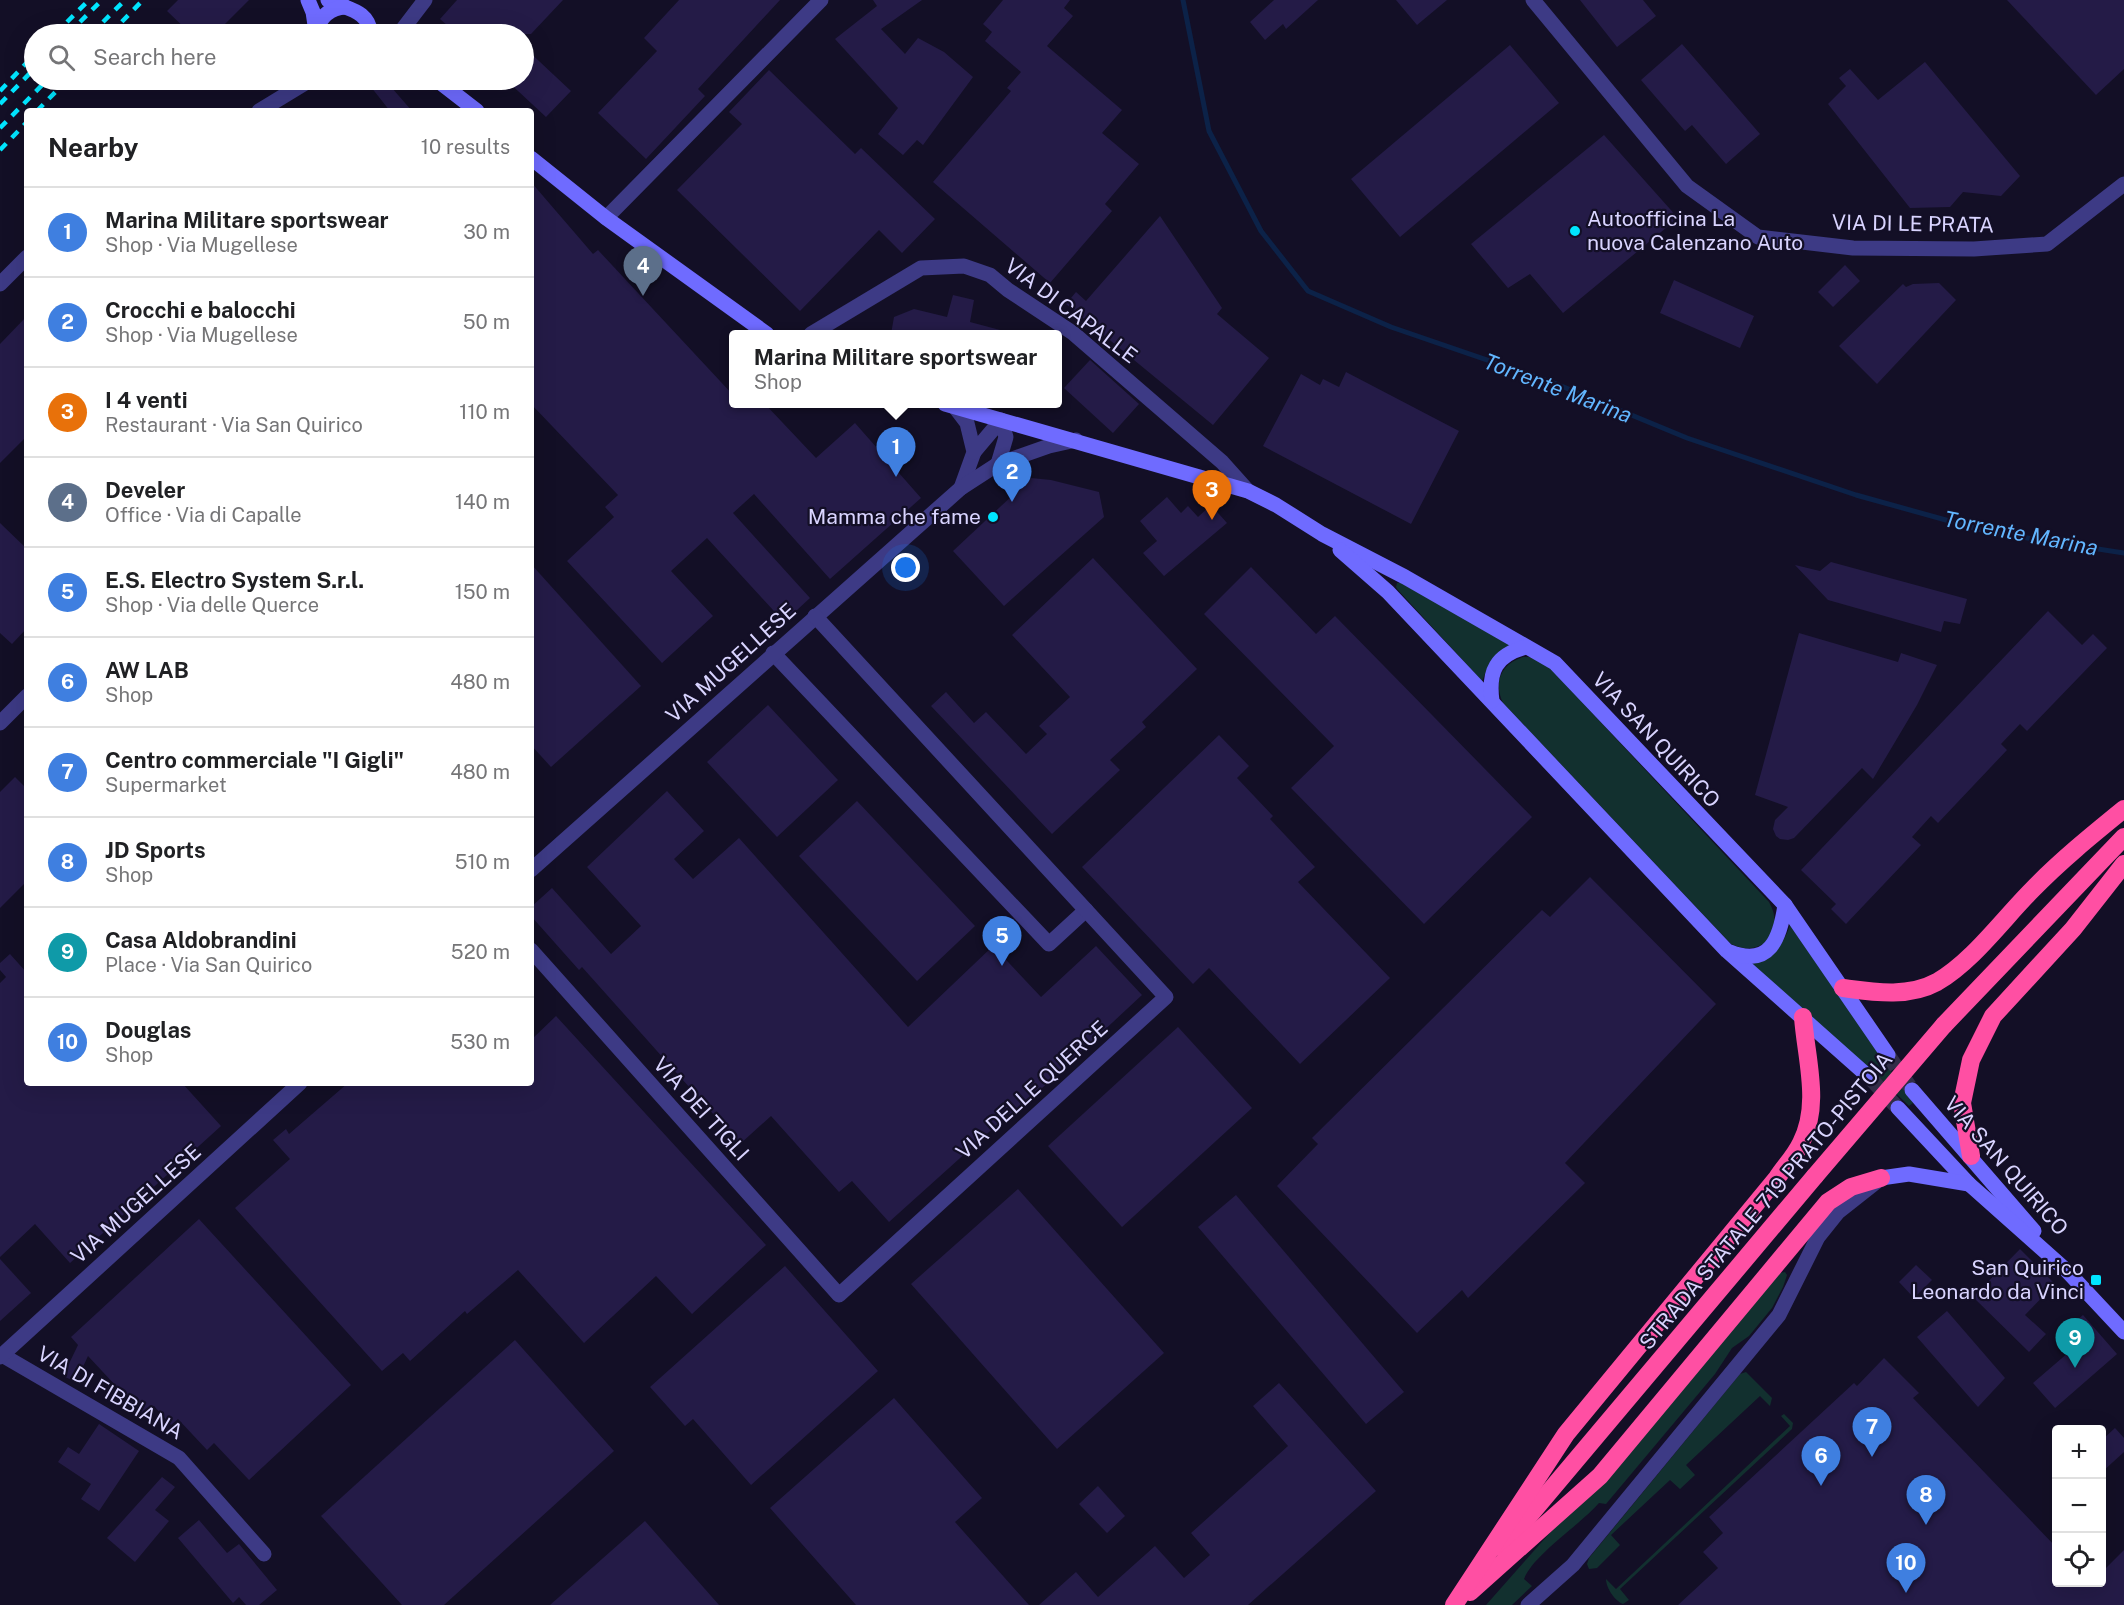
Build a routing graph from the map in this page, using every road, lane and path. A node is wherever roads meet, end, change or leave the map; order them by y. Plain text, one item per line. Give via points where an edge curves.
1 (308, 0) edge
2 (328, 0) edge
3 (425, 0) edge
4 (821, 0) edge
5 (1533, 0) edge
6 (345, 7) junction
7 (315, 24) edge
8 (320, 24) edge
9 (368, 24) edge
10 (407, 24) edge
11 (288, 90) edge
12 (292, 90) edge
13 (450, 90) edge
14 (285, 94) junction
15 (264, 108) edge
16 (473, 108) edge
17 (534, 161) edge
18 (2124, 184) edge
19 (606, 218) junction
20 (24, 260) edge
21 (0, 284) edge
22 (761, 330) edge
23 (818, 330) edge
24 (952, 408) edge
25 (959, 408) edge
26 (1001, 420) junction
27 (1076, 440) junction
28 (974, 452) junction
29 (998, 464) junction
30 (961, 488) junction
31 (1248, 491) junction
32 (1322, 534) junction
33 (815, 616) junction
34 (1526, 647) junction
35 (773, 653) junction
36 (24, 699) edge
37 (1492, 702) junction
38 (0, 723) edge
39 (2124, 809) edge
40 (2124, 837) edge
41 (2124, 864) edge
42 (534, 867) edge
43 (1785, 905) junction
44 (1086, 910) junction
45 (1727, 951) junction
46 (534, 953) edge
47 (1843, 988) junction
48 (1803, 1017) junction
49 (1888, 1055) tunnel mouth
50 (1870, 1078) tunnel mouth
51 (297, 1086) edge
52 (1912, 1090) tunnel mouth
53 (1898, 1108) tunnel mouth
54 (1971, 1156) junction
55 (1881, 1178) junction
56 (1969, 1184) junction
57 (2066, 1270) junction
58 (839, 1295) joint
59 (2124, 1332) edge
60 (1, 1356) edge
61 (264, 1554) dead end
62 (1455, 1605) edge
63 (1528, 1605) edge

1 - 7 street
2 - 6 street
3 - 10 street
4 - 19 street
5 - 18 street, VIA DI LE PRATA via 1687,186 1758,237 1853,248 1974,249 2047,244
6 - 8 street via 324,15
6 - 9 street via 359,12
11 - 14 street
12 - 14 street
13 - 16 street
14 - 15 street
17 - 19 street
19 - 22 street
20 - 21 street
23 - 31 street, VIA DI CAPALLE via 921,268 964,266 990,275 1072,333 1127,379 1222,462
24 - 28 street via 968,423
25 - 26 street, VIA SAN QUIRICO
26 - 27 street, VIA SAN QUIRICO
26 - 28 street, VIA MUGELLESE
26 - 29 street via 1006,437
27 - 29 street, VIA MUGELLESE
27 - 31 street, VIA SAN QUIRICO
28 - 30 street, VIA MUGELLESE
29 - 30 street, VIA MUGELLESE
30 - 33 street, VIA MUGELLESE
31 - 32 street, VIA SAN QUIRICO
32 - 34 street, VIA SAN QUIRICO
32 - 37 street, VIA SAN QUIRICO via 1388,592
33 - 35 street, VIA MUGELLESE
33 - 44 street, VIA DELLE QUERCE
34 - 37 street via 1500,660 1490,685
34 - 43 street, VIA SAN QUIRICO via 1555,663
35 - 42 street, VIA MUGELLESE
35 - 44 street via 1049,944
36 - 38 street
37 - 45 street, VIA SAN QUIRICO
39 - 47 highway via 2033,889 1964,962 1936,982 1885,993
40 - 62 highway, STRADA STATALE 719 PRATO-PISTOIA, bridge via 1944,1025
41 - 54 highway via 2073,929 1993,1016 1971,1060 1962,1103
43 - 45 street via 1781,930 1767,951 1739,956
43 - 47 street, VIA SAN QUIRICO
44 - 58 street, VIA DELLE QUERCE via 1166,997
45 - 48 street, VIA SAN QUIRICO
46 - 58 street, VIA DEI TIGLI
47 - 49 street, VIA SAN QUIRICO
48 - 50 street, VIA SAN QUIRICO
48 - 62 highway via 1812,1100 1801,1143 1566,1434
51 - 60 street, VIA MUGELLESE
52 - 54 street, VIA SAN QUIRICO
53 - 56 street, VIA SAN QUIRICO
54 - 57 street, VIA SAN QUIRICO
55 - 56 street via 1909,1174
55 - 62 highway via 1851,1186 1828,1203 1600,1476
55 - 63 street via 1839,1212 1818,1237 1779,1315 1573,1564
56 - 57 street, VIA SAN QUIRICO
57 - 59 street, VIA SAN QUIRICO
60 - 61 street, VIA DI FIBBIANA via 179,1458

